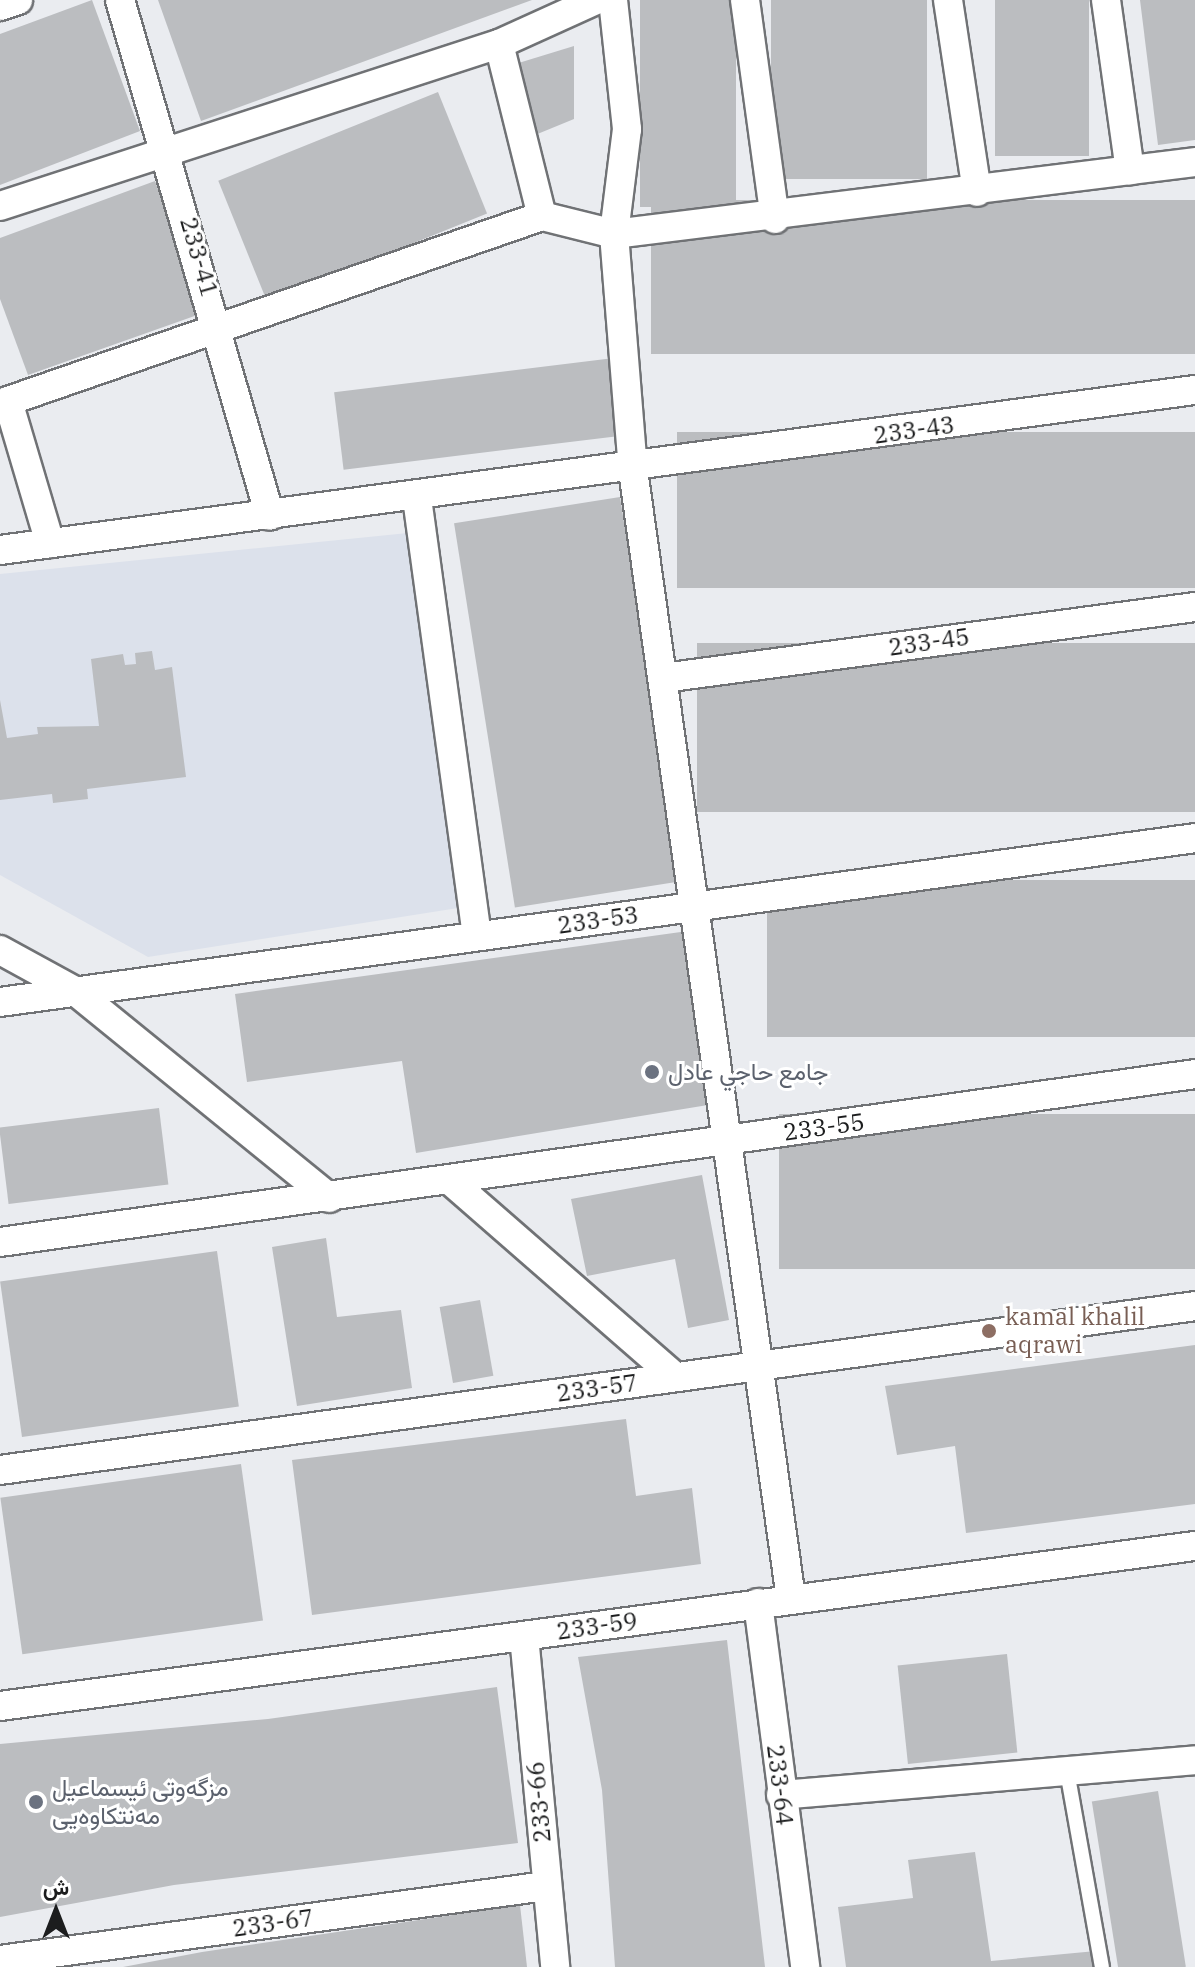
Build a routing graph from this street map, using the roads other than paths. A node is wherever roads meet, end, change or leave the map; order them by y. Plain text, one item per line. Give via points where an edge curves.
1 (18, 0) edge
2 (120, 0) edge
3 (596, 0) edge
4 (613, 0) edge
5 (745, 0) edge
6 (948, 0) edge
7 (1106, 0) edge
8 (0, 6) edge
9 (499, 44) junction
10 (168, 148) junction
11 (1195, 162) edge
12 (1130, 170) junction
13 (977, 192) junction
14 (0, 206) edge
15 (542, 216) junction
16 (775, 219) junction
17 (614, 234) junction
18 (218, 327) junction
19 (1195, 390) edge
20 (633, 470) junction
21 (417, 498) junction
22 (270, 516) junction
23 (50, 543) junction
24 (0, 550) edge
25 (1195, 607) edge
26 (663, 678) junction
27 (1195, 838) edge
28 (695, 907) junction
29 (477, 936) junction
30 (0, 950) edge
31 (75, 991) junction
32 (0, 1002) edge
33 (1195, 1074) edge
34 (730, 1141) junction
35 (454, 1184) junction
36 (330, 1198) junction
37 (0, 1242) edge
38 (1195, 1306) edge
39 (759, 1366) junction
40 (675, 1377) junction
41 (0, 1470) edge
42 (1195, 1546) edge
43 (791, 1599) junction
44 (758, 1603) junction
45 (524, 1636) junction
46 (0, 1706) edge
47 (1195, 1760) edge
48 (1067, 1771) junction
49 (781, 1795) junction
50 (546, 1886) junction
51 (0, 1960) edge
52 (555, 1967) edge
53 (805, 1967) edge
54 (1102, 1967) edge

1 - 8 street
2 - 10 street, 233-41
3 - 9 street
4 - 17 street via 627,129
5 - 16 street
6 - 13 street
7 - 12 street
9 - 10 street
9 - 15 street
10 - 14 street
10 - 18 street, 233-41
11 - 12 street
12 - 13 street
13 - 16 street
15 - 17 street
15 - 18 street
16 - 17 street
17 - 20 street
18 - 22 street, 233-41
18 - 23 street via 8,401
19 - 20 street, 233-43
20 - 21 street, 233-43
20 - 26 street
21 - 22 street, 233-43
21 - 29 street
22 - 23 street, 233-43
23 - 24 street, 233-43
25 - 26 street, 233-45
26 - 28 street
27 - 28 street, 233-53
28 - 29 street, 233-53
28 - 34 street
29 - 31 street, 233-53
30 - 31 street
31 - 32 street, 233-53
31 - 36 street
33 - 34 street, 233-55
34 - 35 street, 233-55
34 - 39 street
35 - 36 street, 233-55
35 - 40 street
36 - 37 street, 233-55
38 - 39 street, 233-57
39 - 40 street, 233-57
39 - 43 street
40 - 41 street, 233-57
42 - 43 street, 233-59
43 - 44 street, 233-59
44 - 45 street, 233-59
44 - 49 street, 233-64
45 - 46 street, 233-59
45 - 50 street, 233-66
47 - 48 street
48 - 49 street
48 - 54 lane
49 - 53 street, 233-64
50 - 51 street, 233-67
50 - 52 street, 233-66

